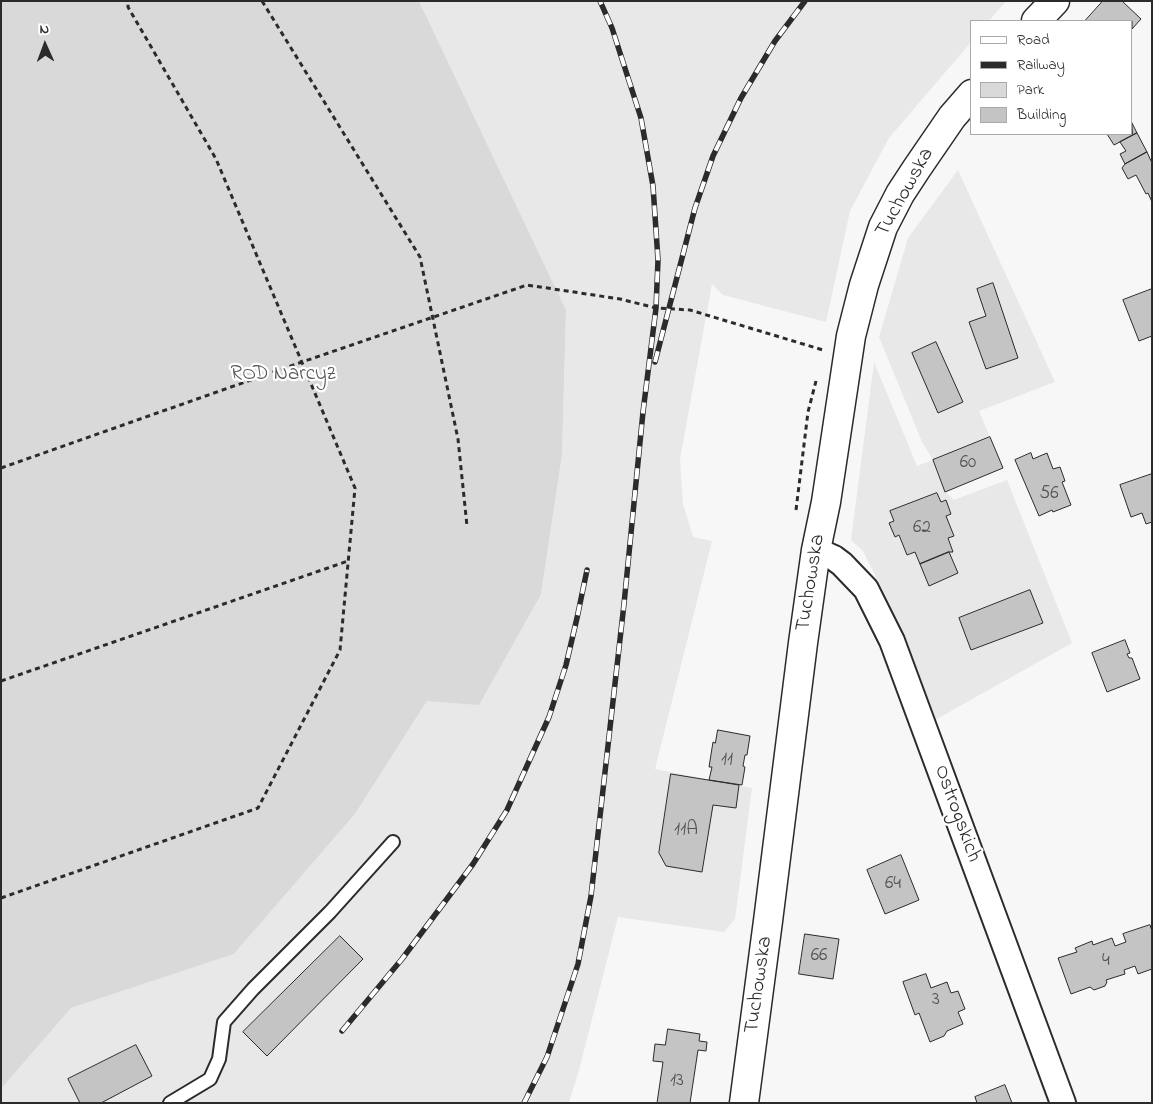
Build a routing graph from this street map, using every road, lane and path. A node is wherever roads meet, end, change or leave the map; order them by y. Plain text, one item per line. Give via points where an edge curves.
1 (128, 1) edge
2 (262, 1) edge
3 (1055, 1) edge
4 (1037, 20) edge
5 (970, 96) edge
6 (433, 317) junction
7 (848, 357) junction
8 (302, 362) junction
9 (1, 468) edge
10 (466, 526) dead end
11 (816, 550) junction
12 (348, 561) junction
13 (1, 682) edge
14 (393, 842) dead end
15 (1, 898) edge
16 (170, 1103) edge
17 (744, 1103) edge
18 (1063, 1103) edge

1 - 8 path via 128,7 216,159
2 - 6 path via 420,257
3 - 4 street
5 - 7 street, Tuchowska via 917,168 883,227 864,285
6 - 7 path via 527,285 620,299 656,308 690,310
6 - 8 path
6 - 10 path via 458,439
7 - 11 street, Tuchowska
8 - 9 path
8 - 12 path via 355,488
11 - 17 street, Tuchowska
11 - 18 street, Ostrogskich via 842,564 866,589 892,641
12 - 13 path
12 - 15 path via 340,650 258,808
14 - 16 lane via 224,1022 219,1059 210,1079

